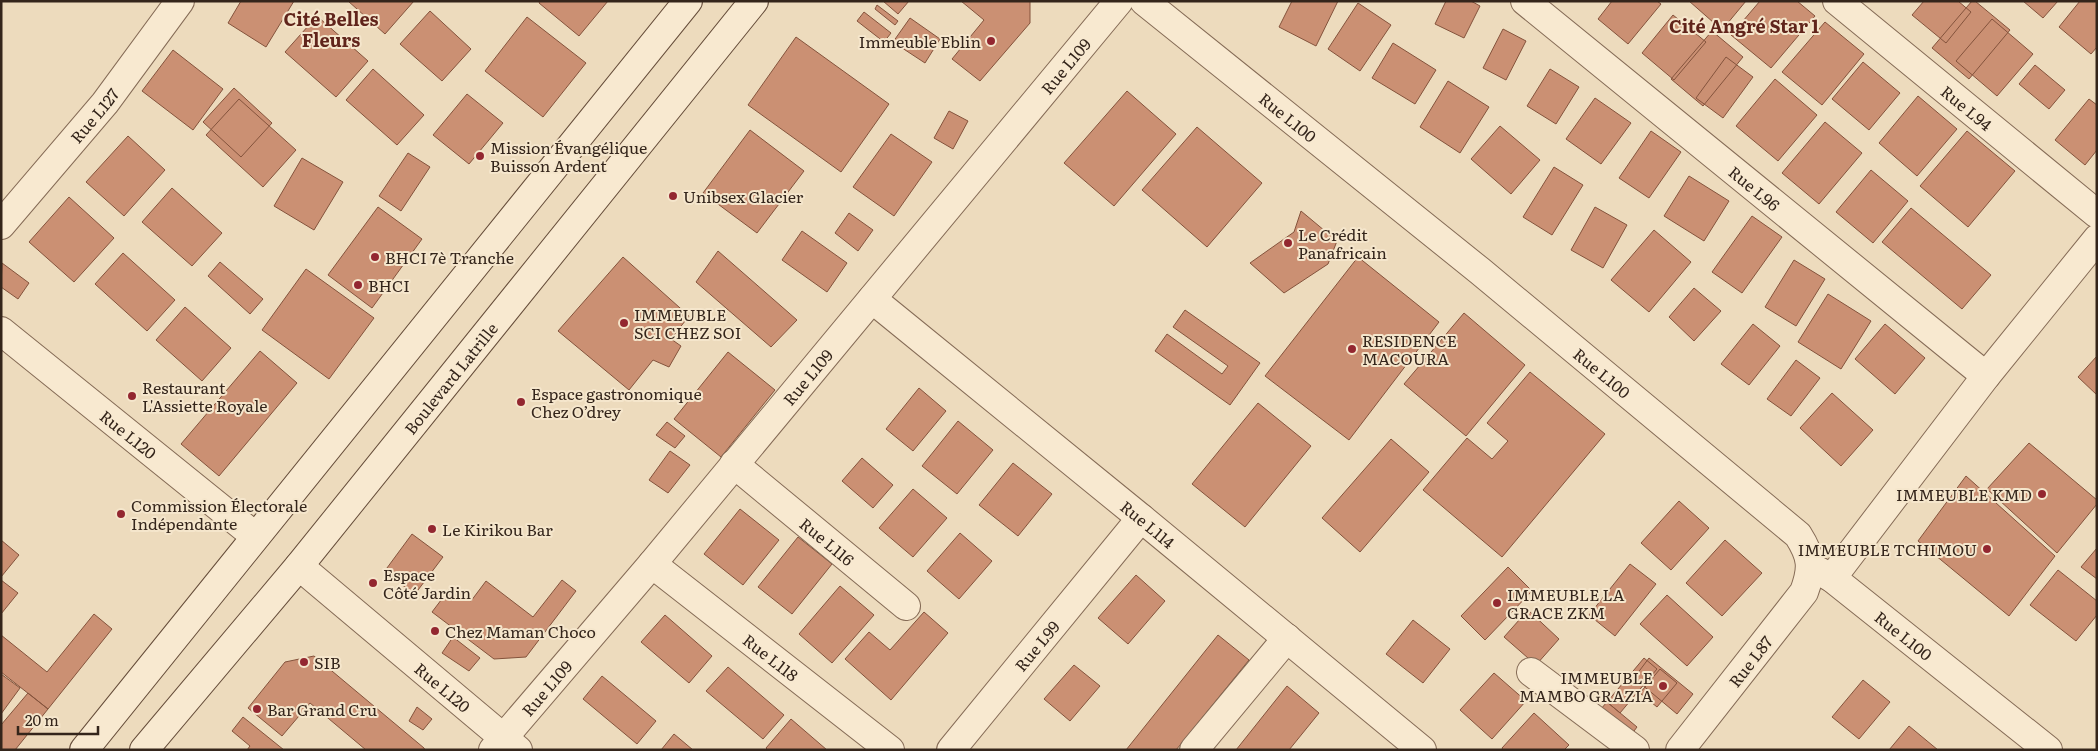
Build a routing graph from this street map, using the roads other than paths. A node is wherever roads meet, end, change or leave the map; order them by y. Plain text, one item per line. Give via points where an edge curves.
1 (180, 1) edge
2 (688, 1) edge
3 (754, 1) edge
4 (1119, 1) edge
5 (1144, 1) edge
6 (1525, 1) edge
7 (1837, 1) edge
8 (2097, 214) edge
9 (1, 225) edge
10 (2097, 239) edge
11 (872, 299) junction
12 (1, 331) edge
13 (1986, 376) junction
14 (741, 471) junction
15 (1141, 518) junction
16 (255, 536) junction
17 (652, 564) junction
18 (299, 566) junction
19 (1822, 572) junction
20 (906, 606) dead end
21 (1287, 638) junction
22 (1531, 672) dead end
23 (505, 746) edge
24 (84, 750) edge
25 (144, 750) edge
26 (890, 750) edge
27 (951, 750) edge
28 (1194, 750) edge
29 (1422, 750) edge
30 (1635, 750) edge
31 (1680, 750) edge
32 (2048, 750) edge

1 - 9 street, Rue L127 via 105,103
2 - 16 street
3 - 18 street, Boulevard Latrille
4 - 11 street, Rue L109
5 - 19 street, Rue L100 via 1480,271 1798,536
6 - 13 street, Rue L96
7 - 8 street, Rue L94
10 - 13 street
11 - 14 street, Rue L109
11 - 15 street, Rue L114
12 - 16 street, Rue L120
13 - 19 street
14 - 17 street, Rue L109
14 - 20 street, Rue L116
15 - 21 street, Rue L114
15 - 27 street, Rue L99
16 - 24 street
17 - 23 street, Rue L109
17 - 26 street, Rue L118
18 - 23 street, Rue L120
18 - 25 street, Boulevard Latrille
19 - 31 street, Rue L87
19 - 32 street, Rue L100
21 - 28 street
21 - 29 street, Rue L114
22 - 30 street

